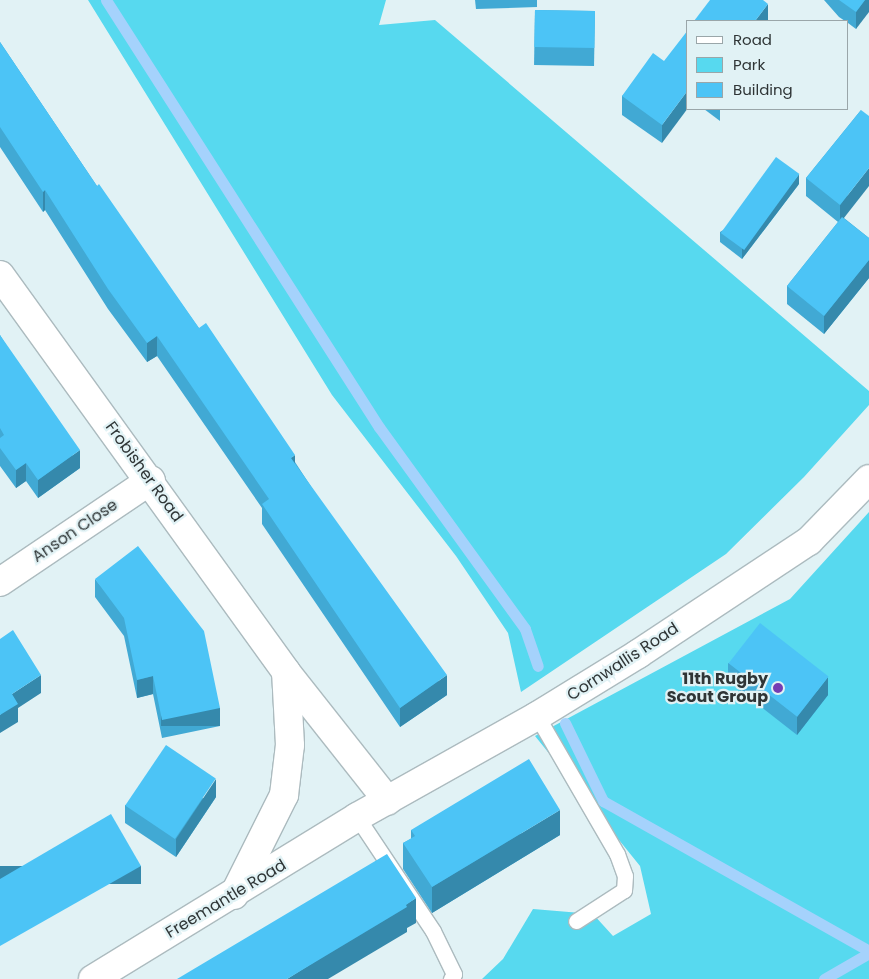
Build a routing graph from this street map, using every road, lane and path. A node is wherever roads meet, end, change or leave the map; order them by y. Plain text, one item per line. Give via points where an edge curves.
1 (0, 274) edge
2 (869, 479) edge
3 (151, 480) junction
4 (0, 582) edge
5 (286, 672) junction
6 (537, 716) junction
7 (388, 801) junction
8 (357, 817) junction
9 (234, 895) junction
10 (576, 921) dead end
11 (93, 979) edge
12 (451, 979) edge

1 - 3 street, Frobisher Road
2 - 6 street, Cornwallis Road via 809,541
3 - 4 street, Anson Close
3 - 5 street, Frobisher Road
5 - 7 street, Frobisher Road
5 - 9 street via 290,745 284,795
6 - 7 street, Cornwallis Road
6 - 10 lane via 617,854 625,876 624,890
7 - 8 street, Cornwallis Road
8 - 9 street, Freemantle Road
8 - 12 lane via 433,931 454,974
9 - 11 street, Freemantle Road

